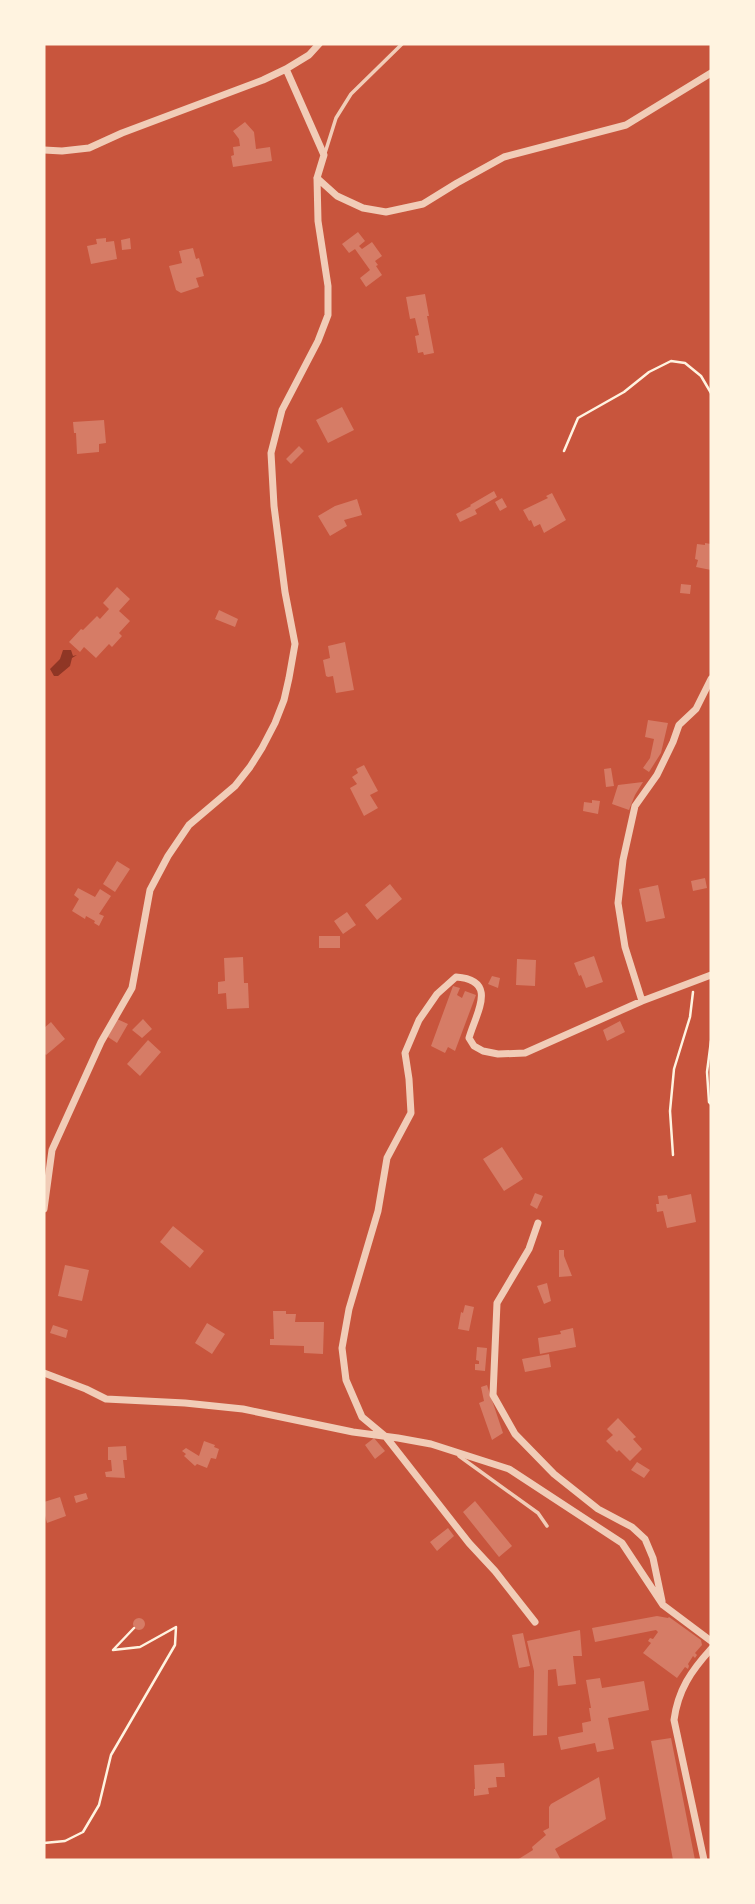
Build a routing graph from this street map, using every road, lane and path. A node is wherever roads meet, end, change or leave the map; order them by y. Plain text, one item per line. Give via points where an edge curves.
1 (319, 44) edge
2 (402, 44) edge
3 (286, 69) junction
4 (711, 73) edge
5 (44, 150) edge
6 (324, 155) junction
7 (317, 178) junction
8 (711, 393) edge
9 (564, 451) dead end
10 (711, 679) edge
11 (711, 975) edge
12 (693, 982) junction
13 (642, 1001) junction
14 (711, 1041) edge
15 (711, 1104) edge
16 (673, 1155) dead end
17 (44, 1209) edge
18 (538, 1223) dead end
19 (44, 1373) edge
20 (386, 1437) junction
21 (452, 1450) junction
22 (547, 1526) dead end
23 (663, 1605) junction
24 (535, 1622) dead end
25 (134, 1628) dead end
26 (711, 1641) edge
27 (711, 1649) edge
28 (44, 1843) edge
29 (704, 1860) edge

1 - 3 street
2 - 6 lane via 351,94 336,118
3 - 5 street via 89,148
3 - 6 street
4 - 7 street via 626,125 505,157 422,204 386,212 363,208 337,196
6 - 7 street
7 - 17 street via 328,315 282,410 271,453 274,506 295,644 284,700 250,768 189,825 150,890 132,988 101,1042 52,1150
8 - 9 path via 701,376 685,363 671,361 578,418
10 - 13 street via 696,709 679,724 657,775 635,806 622,860 618,903 625,947
11 - 12 street
12 - 13 street
12 - 16 path via 691,1017 674,1069 670,1111
13 - 20 street via 525,1053 498,1054 474,1046 469,1038 483,999 469,978 456,977 419,1020 405,1054 411,1113 387,1158 342,1348 346,1380 362,1417
14 - 15 path via 706,1072
18 - 23 street via 529,1249 498,1303 493,1395 515,1434 554,1474 645,1539
19 - 20 street via 106,1399 243,1409
20 - 21 street
20 - 24 street
21 - 22 lane via 538,1513
21 - 23 street via 509,1469 622,1543
23 - 26 street
25 - 28 path via 113,1650 141,1647 176,1628 175,1645 111,1755 99,1804 83,1832
27 - 29 street via 689,1676 677,1700 674,1720

